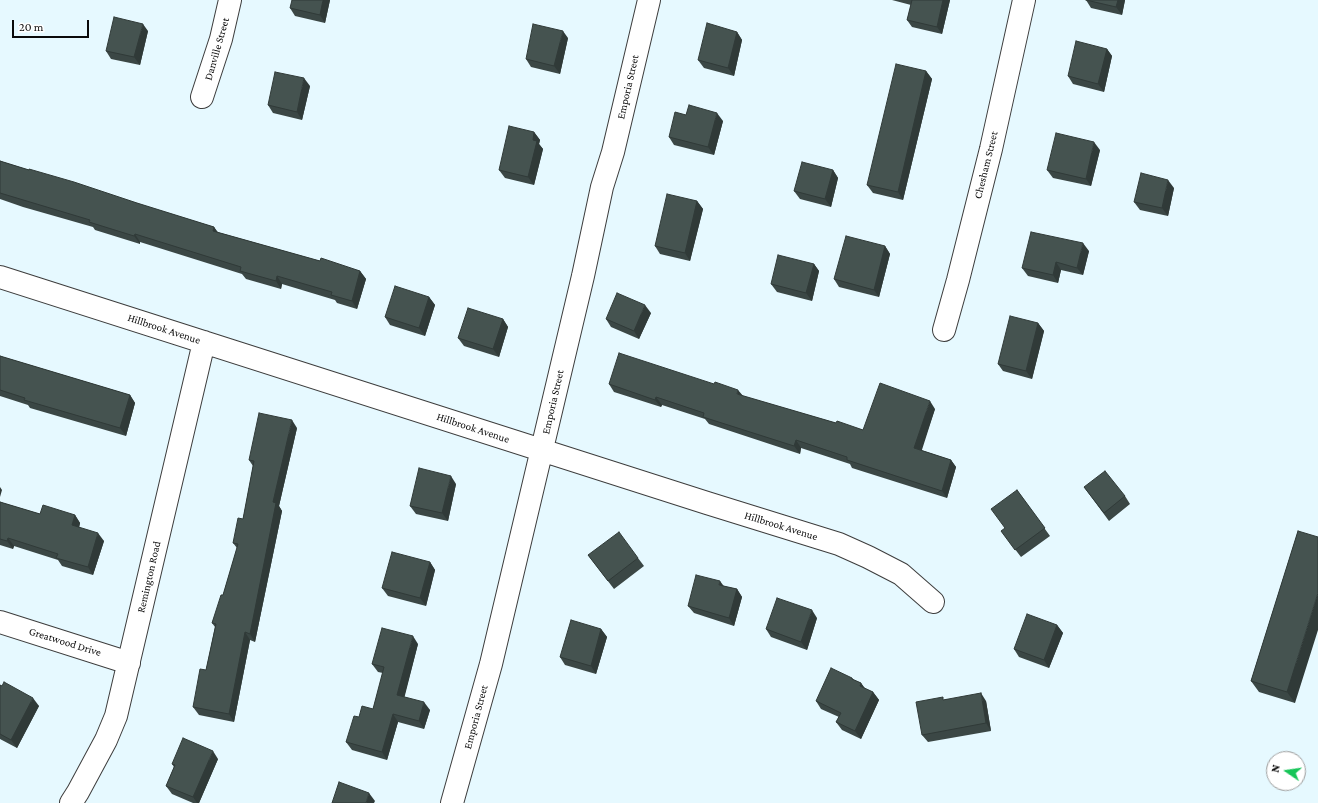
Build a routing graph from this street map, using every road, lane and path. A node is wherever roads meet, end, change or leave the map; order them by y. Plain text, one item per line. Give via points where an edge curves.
1 (230, 0) edge
2 (649, 0) edge
3 (1024, 0) edge
4 (202, 97) dead end
5 (0, 277) edge
6 (944, 330) dead end
7 (204, 342) junction
8 (542, 450) junction
9 (933, 602) dead end
10 (0, 622) edge
11 (129, 663) junction
12 (71, 803) edge
13 (452, 803) edge

1 - 4 street, Danville Street via 221,39
2 - 8 street, Emporia Street via 613,152 602,187
3 - 6 street, Chesham Street via 991,149
5 - 7 street, Hillbrook Avenue
7 - 8 street, Hillbrook Avenue
7 - 11 street, Remington Road
8 - 9 street, Hillbrook Avenue via 839,544 901,574
8 - 13 street, Emporia Street via 491,664
10 - 11 street, Greatwood Drive
11 - 12 street, Remington Road via 116,716 106,740

